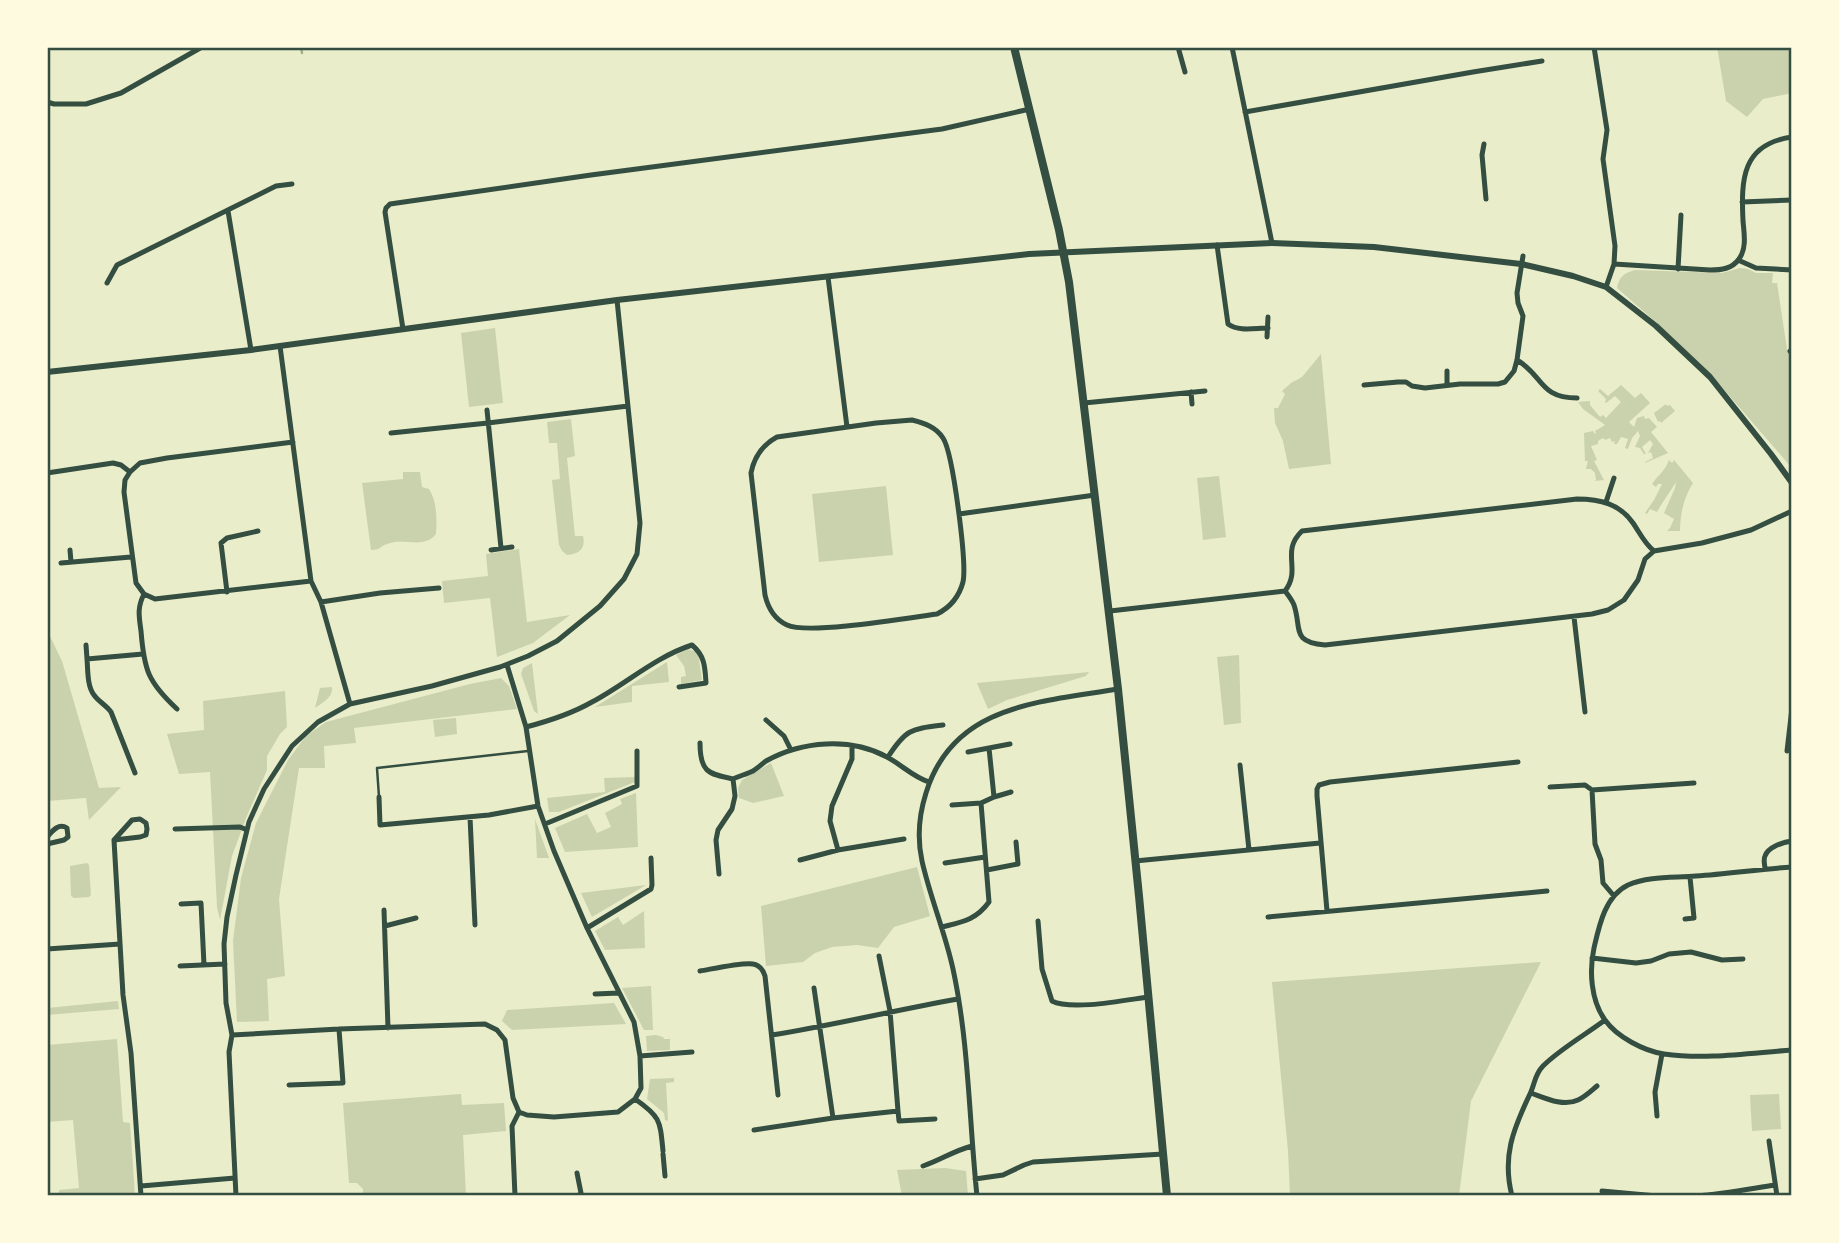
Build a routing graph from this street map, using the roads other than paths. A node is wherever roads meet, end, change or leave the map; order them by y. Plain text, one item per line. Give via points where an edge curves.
1 (202, 47) edge
2 (1014, 47) edge
3 (1178, 47) edge
4 (1232, 47) edge
5 (1594, 47) edge
6 (1542, 61) dead end
7 (1185, 72) dead end
8 (47, 102) edge
9 (1030, 109) junction
10 (1245, 112) junction
11 (1792, 137) edge
12 (1484, 144) dead end
13 (292, 184) dead end
14 (1486, 199) dead end
15 (1792, 200) edge
16 (1742, 202) junction
17 (228, 211) junction
18 (1681, 215) dead end
19 (1272, 243) junction
20 (1217, 245) junction
21 (1063, 252) junction
22 (1523, 256) dead end
23 (1738, 260) junction
24 (1521, 264) junction
25 (1614, 264) junction
26 (1678, 269) junction
27 (1792, 270) edge
28 (828, 277) junction
29 (107, 283) dead end
30 (1606, 287) junction
31 (617, 300) junction
32 (1268, 317) dead end
33 (1268, 328) junction
34 (403, 329) junction
35 (1267, 337) dead end
36 (280, 346) junction
37 (251, 350) junction
38 (1517, 360) junction
39 (1447, 370) dead end
40 (47, 372) edge
41 (1364, 385) dead end
42 (1447, 385) junction
43 (1205, 391) dead end
44 (1191, 392) junction
45 (1562, 398) junction
46 (1577, 398) dead end
47 (1084, 403) junction
48 (1192, 404) dead end
49 (628, 405) junction
50 (1559, 408) dead end
51 (487, 410) dead end
52 (488, 423) junction
53 (847, 427) junction
54 (391, 433) dead end
55 (293, 442) junction
56 (130, 472) junction
57 (47, 473) edge
58 (1615, 478) dead end
59 (1792, 482) edge
60 (1096, 495) junction
61 (1606, 502) junction
62 (1792, 511) edge
63 (959, 514) junction
64 (258, 531) dead end
65 (512, 547) dead end
66 (501, 548) junction
67 (70, 550) dead end
68 (491, 550) dead end
69 (1654, 551) junction
70 (131, 557) junction
71 (71, 562) junction
72 (61, 563) dead end
73 (311, 582) junction
74 (439, 588) dead end
75 (1284, 591) junction
76 (227, 592) junction
77 (144, 594) junction
78 (321, 602) junction
79 (1110, 611) junction
80 (1574, 617) junction
81 (86, 645) dead end
82 (142, 654) junction
83 (87, 659) junction
84 (507, 665) junction
85 (679, 687) dead end
86 (1118, 689) junction
87 (350, 704) junction
88 (1792, 708) edge
89 (177, 709) dead end
90 (1584, 712) dead end
91 (932, 718) dead end
92 (766, 720) dead end
93 (943, 725) dead end
94 (933, 726) junction
95 (526, 727) junction
96 (700, 743) dead end
97 (1010, 744) dead end
98 (852, 746) junction
99 (989, 748) junction
100 (791, 750) junction
101 (529, 751) junction
102 (637, 751) dead end
103 (1787, 751) dead end
104 (968, 752) dead end
105 (888, 757) junction
106 (1518, 762) dead end
107 (1240, 765) dead end
108 (135, 773) dead end
109 (733, 779) junction
110 (929, 782) junction
111 (1694, 783) dead end
112 (1550, 787) dead end
113 (1592, 790) junction
114 (1011, 792) dead end
115 (379, 797) joint
116 (994, 797) junction
117 (981, 803) junction
118 (952, 805) dead end
119 (538, 806) junction
120 (470, 817) junction
121 (545, 824) junction
122 (175, 830) dead end
123 (247, 830) junction
124 (47, 837) edge
125 (904, 839) dead end
126 (114, 840) junction
127 (1016, 842) dead end
128 (1792, 842) edge
129 (1320, 843) junction
130 (47, 844) edge
131 (838, 850) junction
132 (1249, 850) junction
133 (985, 857) junction
134 (651, 858) dead end
135 (800, 860) dead end
136 (1135, 861) junction
137 (945, 863) dead end
138 (1792, 867) edge
139 (1765, 869) junction
140 (987, 870) junction
141 (719, 874) dead end
142 (1690, 877) junction
143 (1547, 891) dead end
144 (1614, 896) junction
145 (181, 904) dead end
146 (384, 910) dead end
147 (1327, 911) junction
148 (1268, 917) dead end
149 (416, 918) dead end
150 (1685, 919) dead end
151 (1038, 920) dead end
152 (475, 925) dead end
153 (385, 926) junction
154 (942, 927) junction
155 (587, 928) junction
156 (120, 944) junction
157 (47, 948) edge
158 (879, 956) dead end
159 (1592, 958) junction
160 (1743, 959) dead end
161 (225, 964) junction
162 (204, 965) junction
163 (180, 966) dead end
164 (700, 971) dead end
165 (814, 988) dead end
166 (619, 993) junction
167 (595, 994) dead end
168 (1148, 997) junction
169 (958, 999) junction
170 (890, 1011) junction
171 (1605, 1020) junction
172 (821, 1027) junction
173 (388, 1028) junction
174 (339, 1029) junction
175 (232, 1035) junction
176 (772, 1035) junction
177 (1792, 1050) edge
178 (692, 1052) dead end
179 (1662, 1054) junction
180 (640, 1056) junction
181 (289, 1084) dead end
182 (1597, 1086) dead end
183 (1531, 1093) junction
184 (778, 1095) dead end
185 (635, 1100) junction
186 (898, 1111) junction
187 (519, 1112) junction
188 (1657, 1116) dead end
189 (833, 1118) junction
190 (935, 1119) dead end
191 (754, 1130) dead end
192 (1769, 1141) dead end
193 (972, 1146) junction
194 (1163, 1154) junction
195 (923, 1166) dead end
196 (577, 1173) dead end
197 (665, 1175) dead end
198 (235, 1178) junction
199 (975, 1179) junction
200 (1625, 1185) dead end
201 (1775, 1185) junction
202 (141, 1186) junction
203 (1602, 1191) dead end
204 (1624, 1193) junction
205 (1721, 1195) edge
206 (141, 1196) edge
207 (236, 1196) edge
208 (515, 1196) edge
209 (578, 1196) edge
210 (977, 1196) edge
211 (1167, 1196) edge
212 (1512, 1196) edge
213 (1657, 1196) edge
214 (1696, 1196) edge
215 (1777, 1196) edge

1 - 8 street via 121,93 86,104
2 - 9 main road
3 - 7 street
4 - 10 street
5 - 25 street via 1607,130 1603,159
6 - 10 street
9 - 21 main road
9 - 34 street via 942,129 390,204 385,212
10 - 19 street
11 - 16 street via 1771,142 1751,158
12 - 14 street
13 - 17 street
15 - 16 street
16 - 23 street via 1744,248
17 - 29 street via 117,265
17 - 37 street
18 - 26 street
19 - 20 street
19 - 24 street via 1374,247
20 - 21 street
20 - 33 street via 1226,321 1235,328
21 - 28 street
21 - 47 main road
22 - 24 street
23 - 26 street via 1720,270
23 - 27 street via 1756,268
24 - 30 street
24 - 38 street via 1517,293 1523,316
25 - 26 street
25 - 30 street
28 - 31 street
28 - 53 street
30 - 59 street via 1710,377
31 - 34 street
31 - 49 street
32 - 33 street
33 - 35 street
34 - 36 street
36 - 37 street
36 - 55 street
37 - 40 street
38 - 42 street via 1505,382
38 - 45 street via 1545,389
39 - 42 street
41 - 42 street
43 - 44 street
44 - 47 street
44 - 48 street
45 - 46 street
45 - 50 street
47 - 60 main road
49 - 52 street
49 - 84 street via 640,523 637,554 624,579 598,608 557,641
51 - 52 street
52 - 54 street
52 - 66 street
53 - 63 street via 912,420 937,430 948,446
53 - 63 street via 777,437 763,447 752,465 765,596 779,620 810,629 937,614 947,609 964,579
55 - 56 street via 167,458 140,463
55 - 73 street
56 - 57 street via 113,463
56 - 70 street via 124,492
58 - 61 street
60 - 63 street
60 - 79 main road
61 - 69 street via 1625,514
61 - 75 street via 1577,499 1302,531 1292,544 1293,572
62 - 69 street via 1752,530
64 - 76 street via 221,543
65 - 66 street
66 - 68 street
67 - 71 street
69 - 80 street via 1645,559 1625,600 1608,610
70 - 71 street
70 - 77 street via 136,583
71 - 72 street
73 - 76 street
73 - 78 street
74 - 78 street
75 - 79 street
75 - 80 street via 1293,602 1300,633 1310,644 1318,645
76 - 77 street via 155,599
77 - 82 street via 138,606
78 - 87 street
79 - 86 main road
80 - 90 street
81 - 83 street
82 - 83 street
82 - 89 street via 152,683
83 - 108 street via 90,686 111,712
84 - 87 street
84 - 95 street
85 - 95 street via 706,683 705,661 692,645 648,666 591,704
86 - 110 street via 1040,702 984,720 950,747
86 - 136 main road
87 - 123 street via 318,722 292,746 264,789
88 - 103 street
91 - 94 street
92 - 100 street via 784,736
93 - 94 street
94 - 105 street via 906,734
95 - 101 street
96 - 109 street via 707,771
97 - 99 street
98 - 100 street via 838,743
98 - 105 street
98 - 131 street via 852,759 832,806 830,821
99 - 104 street
99 - 116 street
100 - 109 street
101 - 115 lane via 377,768
101 - 119 street
102 - 121 street via 638,786
105 - 110 street
106 - 129 street via 1320,785
107 - 132 street
109 - 141 street via 732,809 716,840
110 - 154 street via 919,833 922,860
111 - 113 street
112 - 113 street via 1586,785
113 - 144 street via 1603,883
114 - 116 street
115 - 120 street via 380,825
116 - 117 street
117 - 118 street
117 - 133 street
119 - 120 street
119 - 121 street
120 - 152 street
121 - 155 street
122 - 123 street
123 - 161 street via 227,917
124 - 130 street via 58,826 68,828 64,840
125 - 131 street
126 - 126 street via 131,820 146,823 146,835
126 - 156 street
127 - 140 street via 1018,864
128 - 139 street via 1768,852
129 - 132 street
129 - 147 street
131 - 135 street
132 - 136 street
133 - 137 street
133 - 140 street
134 - 155 street via 651,889
136 - 168 main road
138 - 139 street
139 - 142 street
140 - 154 street via 989,902 982,912
142 - 144 street via 1648,879
142 - 150 street via 1694,918
143 - 147 street
144 - 159 street via 1600,921
145 - 162 street via 201,903
146 - 153 street
147 - 148 street
149 - 153 street
151 - 168 street via 1042,969 1052,1001 1077,1005
153 - 173 street
154 - 169 street
155 - 166 street
156 - 157 street
156 - 202 street
158 - 170 street
159 - 160 street via 1636,963 1690,953
159 - 171 street via 1592,983
161 - 162 street
161 - 175 street
162 - 163 street
164 - 176 street via 746,964 762,969
165 - 172 street
166 - 167 street
166 - 180 street via 634,1022
168 - 194 main road
169 - 170 street
169 - 193 street
170 - 172 street
170 - 186 street
171 - 179 street via 1637,1045
171 - 183 street via 1544,1065
172 - 176 street
172 - 189 street
173 - 174 street
173 - 187 street via 485,1024 497,1030 505,1041
174 - 175 street
174 - 181 street via 343,1083
175 - 198 street
176 - 184 street
177 - 179 street
178 - 180 street
179 - 188 street via 1655,1093
180 - 185 street via 641,1087
182 - 183 street via 1567,1103
183 - 212 street via 1508,1157
185 - 187 street via 618,1112 554,1117
185 - 197 street via 659,1119
186 - 189 street
186 - 190 street via 899,1121
187 - 208 street via 512,1126
189 - 191 street
192 - 201 street
193 - 195 street
193 - 199 street
194 - 199 street via 1033,1162 1003,1175
194 - 211 main road
196 - 209 street
198 - 202 street
198 - 207 street
199 - 210 street
200 - 204 street
201 - 205 street
201 - 215 street
202 - 206 street
203 - 204 street
204 - 213 street
205 - 214 street

